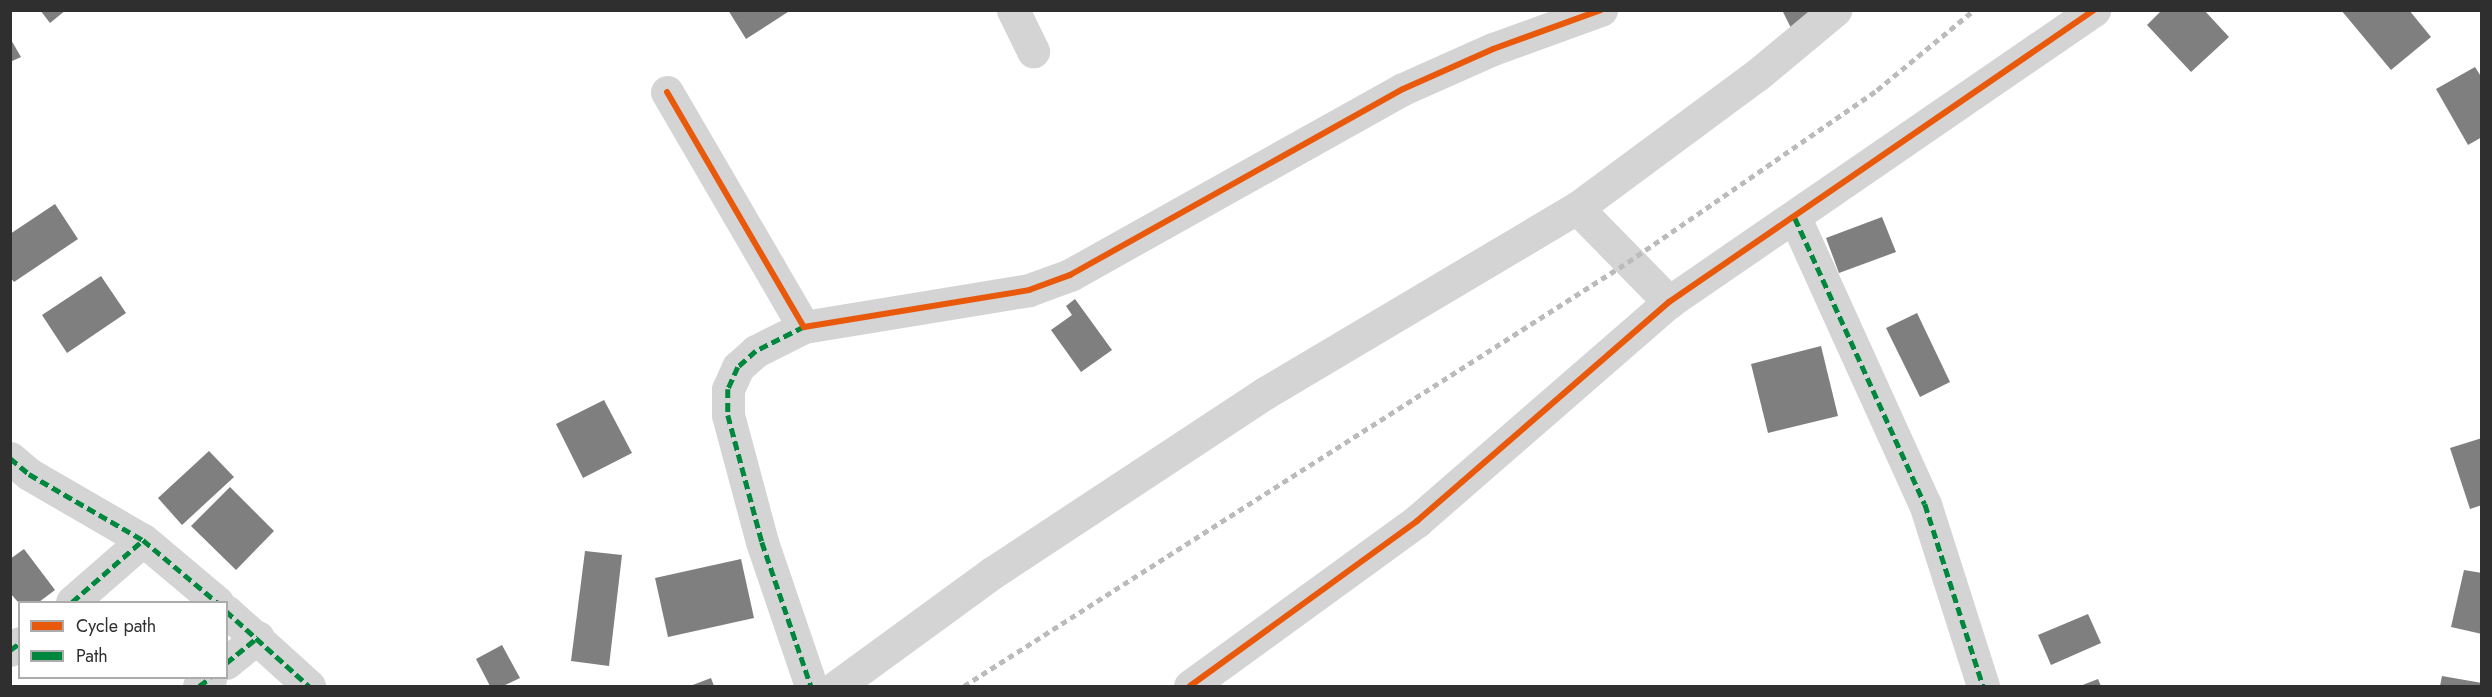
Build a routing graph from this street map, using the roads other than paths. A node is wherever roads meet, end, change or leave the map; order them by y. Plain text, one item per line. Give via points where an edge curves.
1 (1013, 10) edge
2 (1601, 10) edge
3 (1835, 10) edge
4 (2094, 10) edge
5 (1033, 51) dead end
6 (667, 92) dead end
7 (1577, 208) junction
8 (1795, 218) junction
9 (1669, 302) junction
10 (804, 327) junction
11 (10, 458) edge
12 (143, 540) junction
13 (74, 601) edge
14 (215, 601) edge
15 (228, 613) edge
16 (258, 637) junction
17 (228, 661) edge
18 (309, 687) edge
19 (811, 687) edge
20 (837, 687) edge
21 (1190, 687) edge
22 (1983, 687) edge

1 - 5 street
2 - 10 street via 1492,49 1403,89 1070,275 1029,290
3 - 7 street via 1757,75
4 - 8 street
6 - 10 street
7 - 9 street
7 - 20 street via 1265,393 992,573
8 - 9 street
8 - 22 street via 1925,504
9 - 21 street via 1417,521
10 - 19 street via 756,351 738,367 728,389 728,415 762,542
11 - 12 street via 29,474
12 - 13 street
12 - 14 street
15 - 16 street
16 - 17 street
16 - 18 street

